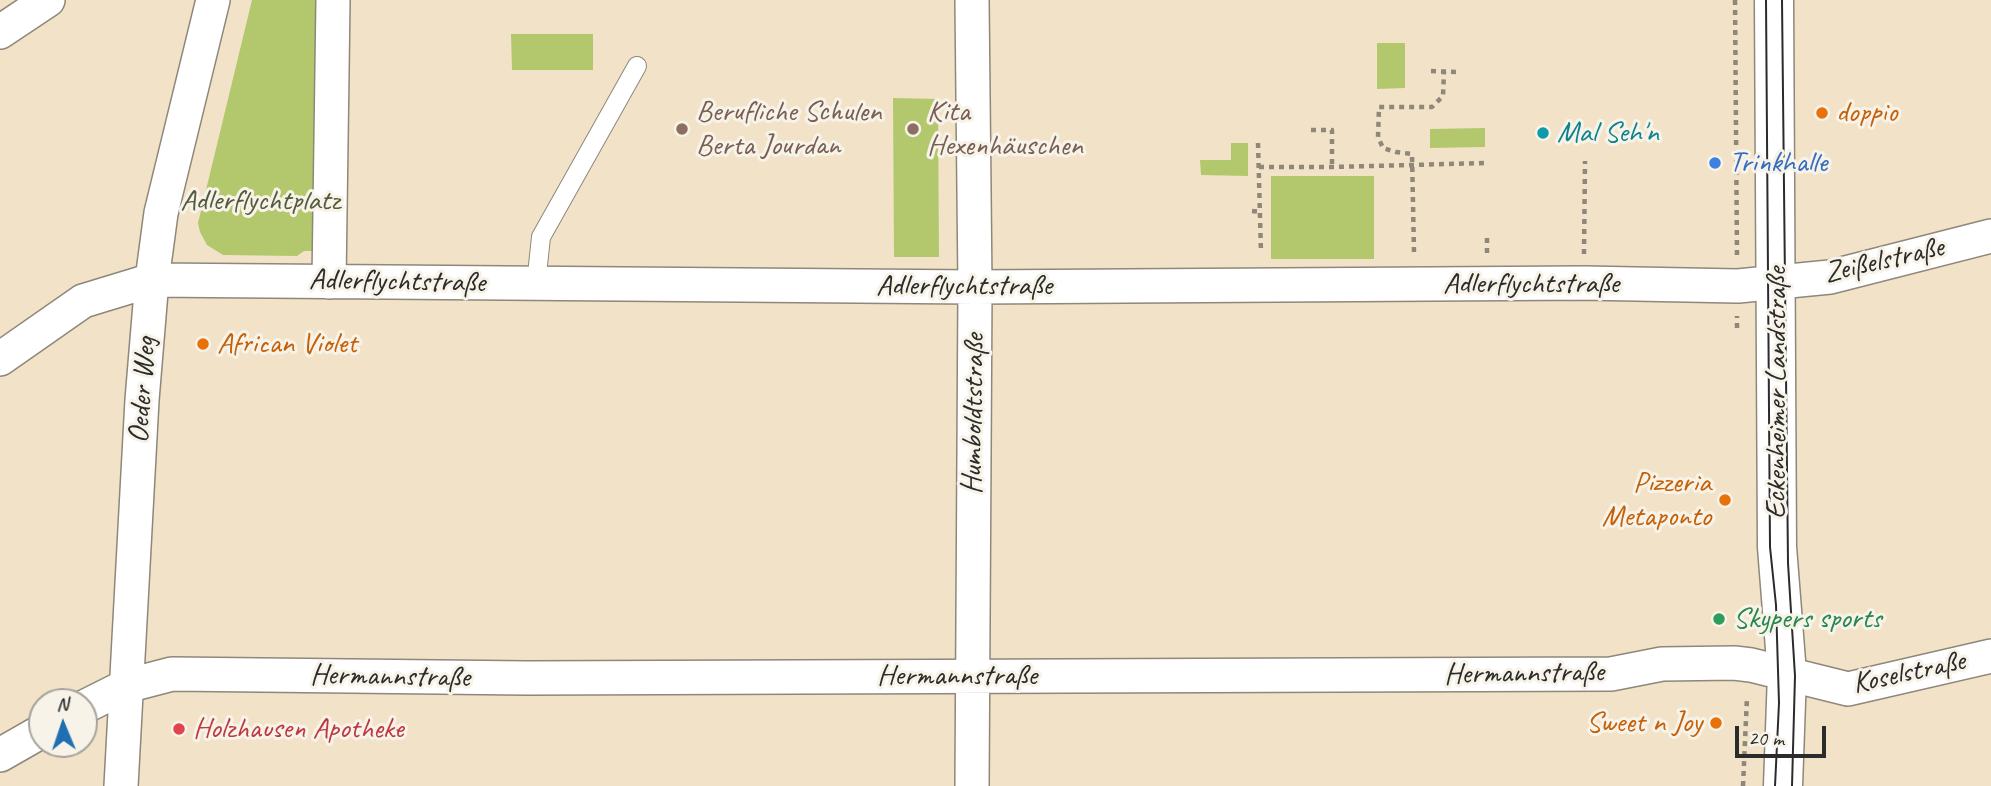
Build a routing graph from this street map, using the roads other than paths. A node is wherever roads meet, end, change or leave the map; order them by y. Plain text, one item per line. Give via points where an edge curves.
1 (48, 0) edge
2 (213, 0) edge
3 (333, 0) edge
4 (972, 0) edge
5 (1774, 0) edge
6 (0, 32) edge
7 (637, 66) dead end
8 (1991, 236) edge
9 (152, 280) junction
10 (329, 282) junction
11 (1776, 282) junction
12 (536, 284) junction
13 (975, 287) junction
14 (0, 359) edge
15 (1991, 656) edge
16 (1787, 674) junction
17 (972, 676) junction
18 (126, 686) junction
19 (98, 700) edge
20 (28, 739) edge
21 (0, 755) edge
22 (1758, 780) edge
23 (121, 786) edge
24 (972, 786) edge

1 - 6 street
2 - 9 street, Oeder Weg via 161,213
3 - 10 street
4 - 13 street, Humboldtstraße
5 - 11 street, Eckenheimer Landstraße
7 - 12 lane via 541,237
8 - 11 street, Zeißelstraße via 1830,277
9 - 10 street, Adlerflychtstraße
9 - 14 street, Adlerflychtstraße via 83,301
9 - 18 street, Oeder Weg
10 - 12 street, Adlerflychtstraße
11 - 13 street, Adlerflychtstraße via 1738,286
11 - 16 street, Eckenheimer Landstraße via 1777,547
12 - 13 street, Adlerflychtstraße
13 - 17 street, Humboldtstraße
15 - 16 street, Koselstraße via 1848,689
16 - 17 street, Hermannstraße via 1716,663 1662,664 1611,674
16 - 22 street, Eckenheimer Landstraße
17 - 18 street, Hermannstraße via 172,674
17 - 24 street, Humboldtstraße
18 - 19 street, Hermannstraße
18 - 23 street, Oeder Weg
20 - 21 street

